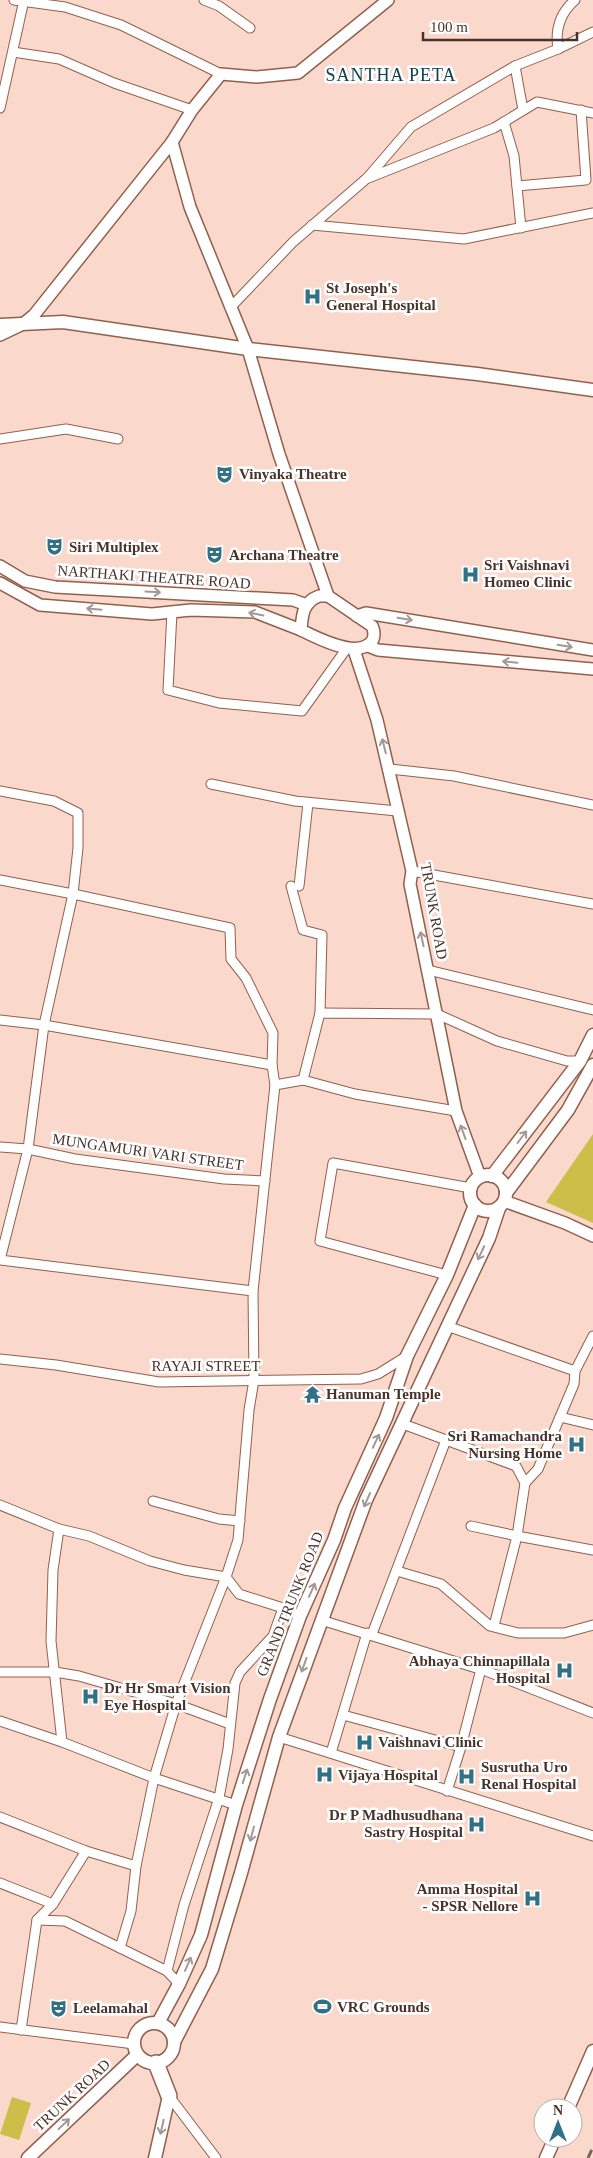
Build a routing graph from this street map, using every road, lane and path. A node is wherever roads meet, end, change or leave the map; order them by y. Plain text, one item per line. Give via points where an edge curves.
1 (14, 0) edge
2 (204, 0) edge
3 (388, 0) edge
4 (574, 0) edge
5 (24, 1) edge
6 (250, 28) dead end
7 (593, 32) edge
8 (558, 49) junction
9 (13, 52) junction
10 (515, 66) junction
11 (4, 70) edge
12 (221, 74) junction
13 (0, 108) edge
14 (192, 110) junction
15 (523, 110) junction
16 (582, 110) junction
17 (593, 113) edge
18 (504, 122) junction
19 (172, 142) junction
20 (366, 180) junction
21 (517, 186) junction
22 (593, 213) edge
23 (312, 225) junction
24 (521, 228) junction
25 (230, 308) junction
26 (23, 324) junction
27 (0, 325) edge
28 (0, 335) edge
29 (248, 349) junction
30 (593, 390) edge
31 (0, 439) edge
32 (118, 439) dead end
33 (1, 569) edge
34 (3, 587) edge
35 (328, 596) junction
36 (307, 605) junction
37 (172, 612) junction
38 (357, 616) junction
39 (301, 630) junction
40 (368, 646) junction
41 (350, 649) junction
42 (593, 650) edge
43 (593, 669) edge
44 (390, 769) junction
45 (211, 784) dead end
46 (0, 791) edge
47 (308, 803) junction
48 (593, 805) edge
49 (397, 811) junction
50 (412, 871) junction
51 (0, 880) edge
52 (73, 894) junction
53 (593, 904) edge
54 (428, 970) junction
55 (593, 1010) edge
56 (320, 1013) junction
57 (437, 1014) junction
58 (0, 1020) edge
59 (44, 1025) junction
60 (593, 1036) edge
61 (580, 1061) junction
62 (272, 1065) junction
63 (593, 1065) edge
64 (303, 1080) junction
65 (275, 1084) junction
66 (456, 1111) junction
67 (0, 1147) edge
68 (28, 1149) junction
69 (486, 1177) junction
70 (264, 1181) junction
71 (472, 1188) junction
72 (503, 1201) junction
73 (475, 1205) junction
74 (593, 1236) edge
75 (0, 1260) edge
76 (447, 1275) junction
77 (253, 1291) junction
78 (447, 1326) junction
79 (593, 1336) edge
80 (407, 1356) junction
81 (0, 1359) edge
82 (575, 1371) junction
83 (254, 1380) junction
84 (560, 1417) junction
85 (403, 1424) junction
86 (593, 1425) edge
87 (446, 1440) junction
88 (526, 1483) junction
89 (153, 1502) dead end
90 (0, 1504) edge
91 (240, 1521) junction
92 (471, 1526) dead end
93 (59, 1529) junction
94 (517, 1536) junction
95 (593, 1550) edge
96 (397, 1571) junction
97 (226, 1577) junction
98 (284, 1608) junction
99 (300, 1616) junction
100 (321, 1620) junction
101 (593, 1625) edge
102 (494, 1626) junction
103 (370, 1634) junction
104 (481, 1669) junction
105 (0, 1672) edge
106 (55, 1672) junction
107 (176, 1704) junction
108 (593, 1713) edge
109 (343, 1714) junction
110 (0, 1721) edge
111 (230, 1724) junction
112 (279, 1736) junction
113 (62, 1742) junction
114 (461, 1747) junction
115 (332, 1753) junction
116 (154, 1778) junction
117 (447, 1791) junction
118 (219, 1798) junction
119 (236, 1805) junction
120 (0, 1818) edge
121 (593, 1836) edge
122 (86, 1851) junction
123 (136, 1866) junction
124 (0, 1883) edge
125 (53, 1904) junction
126 (37, 1920) junction
127 (120, 1948) junction
128 (166, 1971) junction
129 (179, 1984) junction
130 (158, 2023) junction
131 (0, 2028) edge
132 (21, 2030) junction
133 (174, 2042) junction
134 (135, 2049) junction
135 (593, 2051) edge
136 (156, 2063) junction
137 (168, 2096) junction
138 (572, 2098) edge
139 (28, 2158) edge
140 (155, 2158) edge
141 (216, 2158) edge

1 - 5 street
2 - 6 street via 219,6
3 - 12 street via 298,73 257,77
4 - 8 street via 564,10 556,36
5 - 9 street
5 - 12 street via 65,7 121,25
7 - 8 street
8 - 10 street
9 - 11 street
9 - 14 street via 59,59 114,83
10 - 15 street
10 - 20 street via 411,128
11 - 13 street
12 - 14 street
14 - 19 street
15 - 16 street via 537,102
15 - 18 street
16 - 17 street
16 - 21 street via 586,180
18 - 20 street
18 - 21 street via 514,156
19 - 25 street via 190,207
19 - 26 street via 34,316
20 - 23 street
21 - 24 street
22 - 24 street
23 - 24 street via 464,240
23 - 25 street
25 - 29 street
26 - 27 main road
26 - 28 street
26 - 29 main road via 63,322
29 - 30 main road
29 - 35 street
31 - 32 street via 66,429
33 -> 36 street, NARTHAKI THEATRE ROAD via 25,581 55,586 293,600
37 -> 34 street, NARTHAKI THEATRE ROAD via 152,614 40,605
35 - 36 street via 313,598
35 - 38 street
36 - 39 street
39 -> 37 street, NARTHAKI THEATRE ROAD via 255,612
37 - 41 street via 168,690 219,703 302,712
38 - 40 street via 374,630
38 -> 42 street via 366,613
39 - 41 street, NARTHAKI THEATRE ROAD
40 - 41 street
43 -> 40 street via 378,650
44 -> 41 street, TRUNK ROAD via 377,720
44 - 48 street via 454,776
44 - 49 street, TRUNK ROAD
45 - 47 street
46 - 52 street via 54,801 78,813
47 - 49 street
47 - 56 street via 295,886 303,930 322,935
49 - 50 street, TRUNK ROAD
50 - 53 street
54 -> 50 street, TRUNK ROAD via 410,884
51 - 52 street
52 - 59 street
52 - 62 street via 230,928 232,959 246,978 273,1033
54 - 55 street
54 - 57 street, TRUNK ROAD
56 - 57 street
56 - 64 street
57 - 61 street via 497,1041
57 - 66 street, TRUNK ROAD
58 - 59 street
59 - 62 street
59 - 68 street
60 - 61 main road
69 -> 61 main road
62 - 65 street
63 - 72 main road via 568,1110
64 - 65 street
64 - 66 street via 355,1094
65 - 70 street
69 -> 66 street, TRUNK ROAD
67 - 68 street, MUNGAMURI VARI STREET
68 - 70 street, MUNGAMURI VARI STREET via 224,1179
68 - 75 street
69 - 71 main road
69 - 72 main road via 502,1182
70 - 77 street
71 - 73 main road via 471,1198
71 - 76 street via 333,1164 320,1241
72 - 73 main road via 488,1211
72 - 74 street
72 -> 78 main road
73 - 76 main road, GRAND TRUNK ROAD
75 - 77 street
76 - 80 main road, GRAND TRUNK ROAD
77 - 83 street
78 - 82 street
78 - 85 main road
79 - 82 street
80 - 83 street, RAYAJI STREET via 378,1374 361,1379
99 -> 80 main road, GRAND TRUNK ROAD via 386,1418
81 - 83 street, RAYAJI STREET via 159,1382
82 - 84 street via 574,1384
83 - 91 street
84 - 86 street
84 - 88 street via 538,1469
85 - 87 street
85 -> 100 main road via 366,1500
87 - 88 street via 516,1466
87 - 96 street
88 - 94 street
89 - 91 street via 219,1519
90 - 93 street
91 - 97 street via 238,1540
92 - 94 street
93 - 97 street via 90,1536 150,1561
93 - 106 street via 53,1570 51,1641
94 - 95 street
94 - 102 street
96 - 102 street via 441,1584
96 - 103 street
97 - 98 street via 239,1594
97 - 107 street
98 - 99 street
98 - 111 street via 273,1636 240,1672 235,1683
119 -> 99 main road, GRAND TRUNK ROAD
100 - 103 street
100 -> 112 main road
101 - 102 street via 564,1633 518,1633
103 - 104 street
103 - 109 street
104 - 108 street
104 - 114 street
105 - 106 street
106 - 107 street
106 - 113 street
107 - 111 street
107 - 116 street
109 - 114 street
109 - 115 street
110 - 113 street
111 - 118 street
112 - 115 street
112 -> 133 main road via 212,1969
113 - 116 street
114 - 117 street
115 - 117 street
116 - 118 street
116 - 123 street
117 - 121 street
118 - 119 street
118 - 128 street
129 -> 119 main road, GRAND TRUNK ROAD via 201,1935
120 - 122 street
122 - 123 street
122 - 125 street
123 - 127 street via 131,1911
124 - 125 street
125 - 126 street
126 - 127 street via 65,1921
126 - 132 street
127 - 128 street
128 - 129 street
129 - 130 main road, GRAND TRUNK ROAD
130 - 133 main road via 172,2034
130 - 134 main road via 141,2028 135,2035
131 - 132 street
132 - 134 street
133 - 136 main road via 167,2059
134 - 136 main road via 149,2063
139 -> 134 main road, TRUNK ROAD
135 - 138 main road
136 - 137 main road
137 -> 140 main road
137 - 141 street

